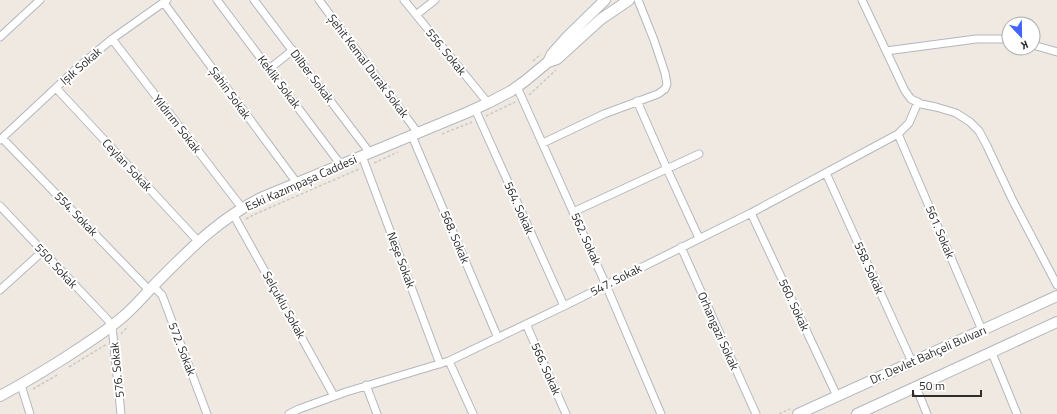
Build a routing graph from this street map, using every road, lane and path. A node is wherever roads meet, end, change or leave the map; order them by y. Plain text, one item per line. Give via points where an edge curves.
1 (40, 0) edge
2 (218, 0) edge
3 (254, 0) edge
4 (319, 0) edge
5 (404, 0) edge
6 (436, 0) edge
7 (598, 0) edge
8 (605, 0) edge
9 (638, 0) edge
10 (862, 0) edge
11 (166, 1) edge
12 (628, 1) edge
13 (591, 14) junction
14 (416, 15) junction
15 (0, 37) edge
16 (112, 39) junction
17 (1001, 39) edge
18 (1041, 47) edge
19 (293, 50) junction
20 (886, 51) junction
21 (1057, 52) edge
22 (548, 62) junction
23 (557, 68) dead end
24 (269, 69) junction
25 (517, 87) junction
26 (56, 88) junction
27 (522, 98) junction
28 (638, 101) junction
29 (918, 102) junction
30 (488, 103) junction
31 (475, 109) junction
32 (479, 119) junction
33 (415, 134) junction
34 (898, 134) junction
35 (436, 137) dead end
36 (1, 139) edge
37 (543, 143) junction
38 (402, 151) dead end
39 (366, 154) junction
40 (699, 154) dead end
41 (341, 165) junction
42 (366, 166) junction
43 (667, 169) junction
44 (826, 173) junction
45 (297, 183) junction
46 (0, 206) edge
47 (238, 211) junction
48 (573, 212) junction
49 (751, 213) junction
50 (239, 224) junction
51 (699, 238) junction
52 (198, 241) junction
53 (681, 247) junction
54 (43, 251) junction
55 (606, 285) junction
56 (1057, 285) edge
57 (151, 288) junction
58 (0, 290) edge
59 (1057, 296) edge
60 (564, 306) junction
61 (1057, 322) edge
62 (526, 324) junction
63 (112, 326) junction
64 (128, 326) dead end
65 (982, 330) junction
66 (498, 338) junction
67 (114, 340) junction
68 (992, 353) junction
69 (449, 361) junction
70 (912, 362) junction
71 (440, 364) junction
72 (366, 385) junction
73 (916, 387) junction
74 (23, 389) junction
75 (0, 396) edge
76 (334, 396) junction
77 (837, 396) junction
78 (30, 414) edge
79 (122, 414) edge
80 (207, 414) edge
81 (289, 414) edge
82 (377, 414) edge
83 (473, 414) edge
84 (566, 414) edge
85 (661, 414) edge
86 (756, 414) edge
87 (798, 414) edge
88 (857, 414) edge
89 (927, 414) edge
90 (1017, 414) edge

1 - 15 street
2 - 24 street, Keklik Sokak
3 - 19 street, Dilber Sokak
4 - 33 street, Şehit Kemal Durak Sokak
5 - 14 street, 556. Sokak
6 - 14 street
7 - 13 street
8 - 13 street, Eski Kazımpaşa Caddesi
9 - 28 street via 654,40 667,84 658,94
10 - 20 street
11 - 16 street, Işık Sokak
11 - 45 street, Şahin Sokak
12 - 22 street, Eski Kazımpaşa Caddesi via 601,19 557,59
13 - 22 street, Eski Kazımpaşa Caddesi via 567,37
14 - 30 street, 556. Sokak
16 - 26 street, Işık Sokak
16 - 47 street, Yıldırım Sokak
17 - 20 street via 976,39
18 - 21 street
19 - 24 street
19 - 39 street, Dilber Sokak
20 - 29 street via 910,99
22 - 25 street, Eski Kazımpaşa Caddesi
23 - 27 path via 531,94
24 - 41 street, Keklik Sokak
25 - 27 street, 562. Sokak
25 - 30 street, Eski Kazımpaşa Caddesi
26 - 36 street, Işık Sokak
26 - 52 street, Ceylan Sokak
27 - 32 path
27 - 37 street, 562. Sokak
28 - 37 street
28 - 43 street
29 - 34 street, 547. Sokak via 909,122
29 - 56 street via 956,113 979,131
30 - 31 street, Eski Kazımpaşa Caddesi
31 - 32 street, 564. Sokak
31 - 33 street, Eski Kazımpaşa Caddesi
32 - 35 path
32 - 60 street, 564. Sokak
33 - 39 street, Eski Kazımpaşa Caddesi
33 - 66 street, 568. Sokak
34 - 44 street, 547. Sokak
34 - 65 street, 561. Sokak
36 - 57 street, 554. Sokak
37 - 48 street, 562. Sokak
38 - 42 path
39 - 41 street, Eski Kazımpaşa Caddesi
39 - 42 street, Neşe Sokak
40 - 43 street
41 - 45 street, Eski Kazımpaşa Caddesi
42 - 50 path via 253,215
42 - 71 street, Neşe Sokak
43 - 48 street
43 - 51 street
44 - 49 street, 547. Sokak
44 - 70 street, 558. Sokak
45 - 47 street, Eski Kazımpaşa Caddesi
46 - 54 street, 550. Sokak
47 - 50 street, Selçuklu Sokak
47 - 52 street, Eski Kazımpaşa Caddesi
48 - 55 street, 562. Sokak
49 - 51 street, 547. Sokak
49 - 77 street, 560. Sokak
50 - 76 street, Selçuklu Sokak
51 - 53 street, 547. Sokak
52 - 57 street, Eski Kazımpaşa Caddesi
53 - 55 street, 547. Sokak
53 - 86 street, Orhangazi Sokak
54 - 58 street
54 - 63 street, 550. Sokak
55 - 60 street, 547. Sokak
55 - 85 street, 562. Sokak
57 - 63 street, Eski Kazımpaşa Caddesi
57 - 80 street, 572. Sokak via 162,295
59 - 65 street, Dr. Devlet Bahçeli Bulvarı
60 - 62 street, 547. Sokak
61 - 68 street, Dr. Devlet Bahçeli Bulvarı
62 - 66 street, 547. Sokak
62 - 84 street, 566. Sokak
63 - 67 street, 576. Sokak
63 - 74 street, Eski Kazımpaşa Caddesi
64 - 67 path
65 - 70 street, Dr. Devlet Bahçeli Bulvarı
66 - 69 street, 547. Sokak
67 - 74 path via 39,386
67 - 79 street, 576. Sokak
68 - 73 street, Dr. Devlet Bahçeli Bulvarı
68 - 90 street
69 - 71 street, 547. Sokak
69 - 83 street
70 - 77 street, Dr. Devlet Bahçeli Bulvarı
71 - 72 street, 547. Sokak
72 - 76 street, 547. Sokak
72 - 82 street
73 - 88 street, Dr. Devlet Bahçeli Bulvarı
73 - 89 street
74 - 75 street, Eski Kazımpaşa Caddesi
74 - 78 street
76 - 81 street, 547. Sokak
77 - 87 street, Dr. Devlet Bahçeli Bulvarı

